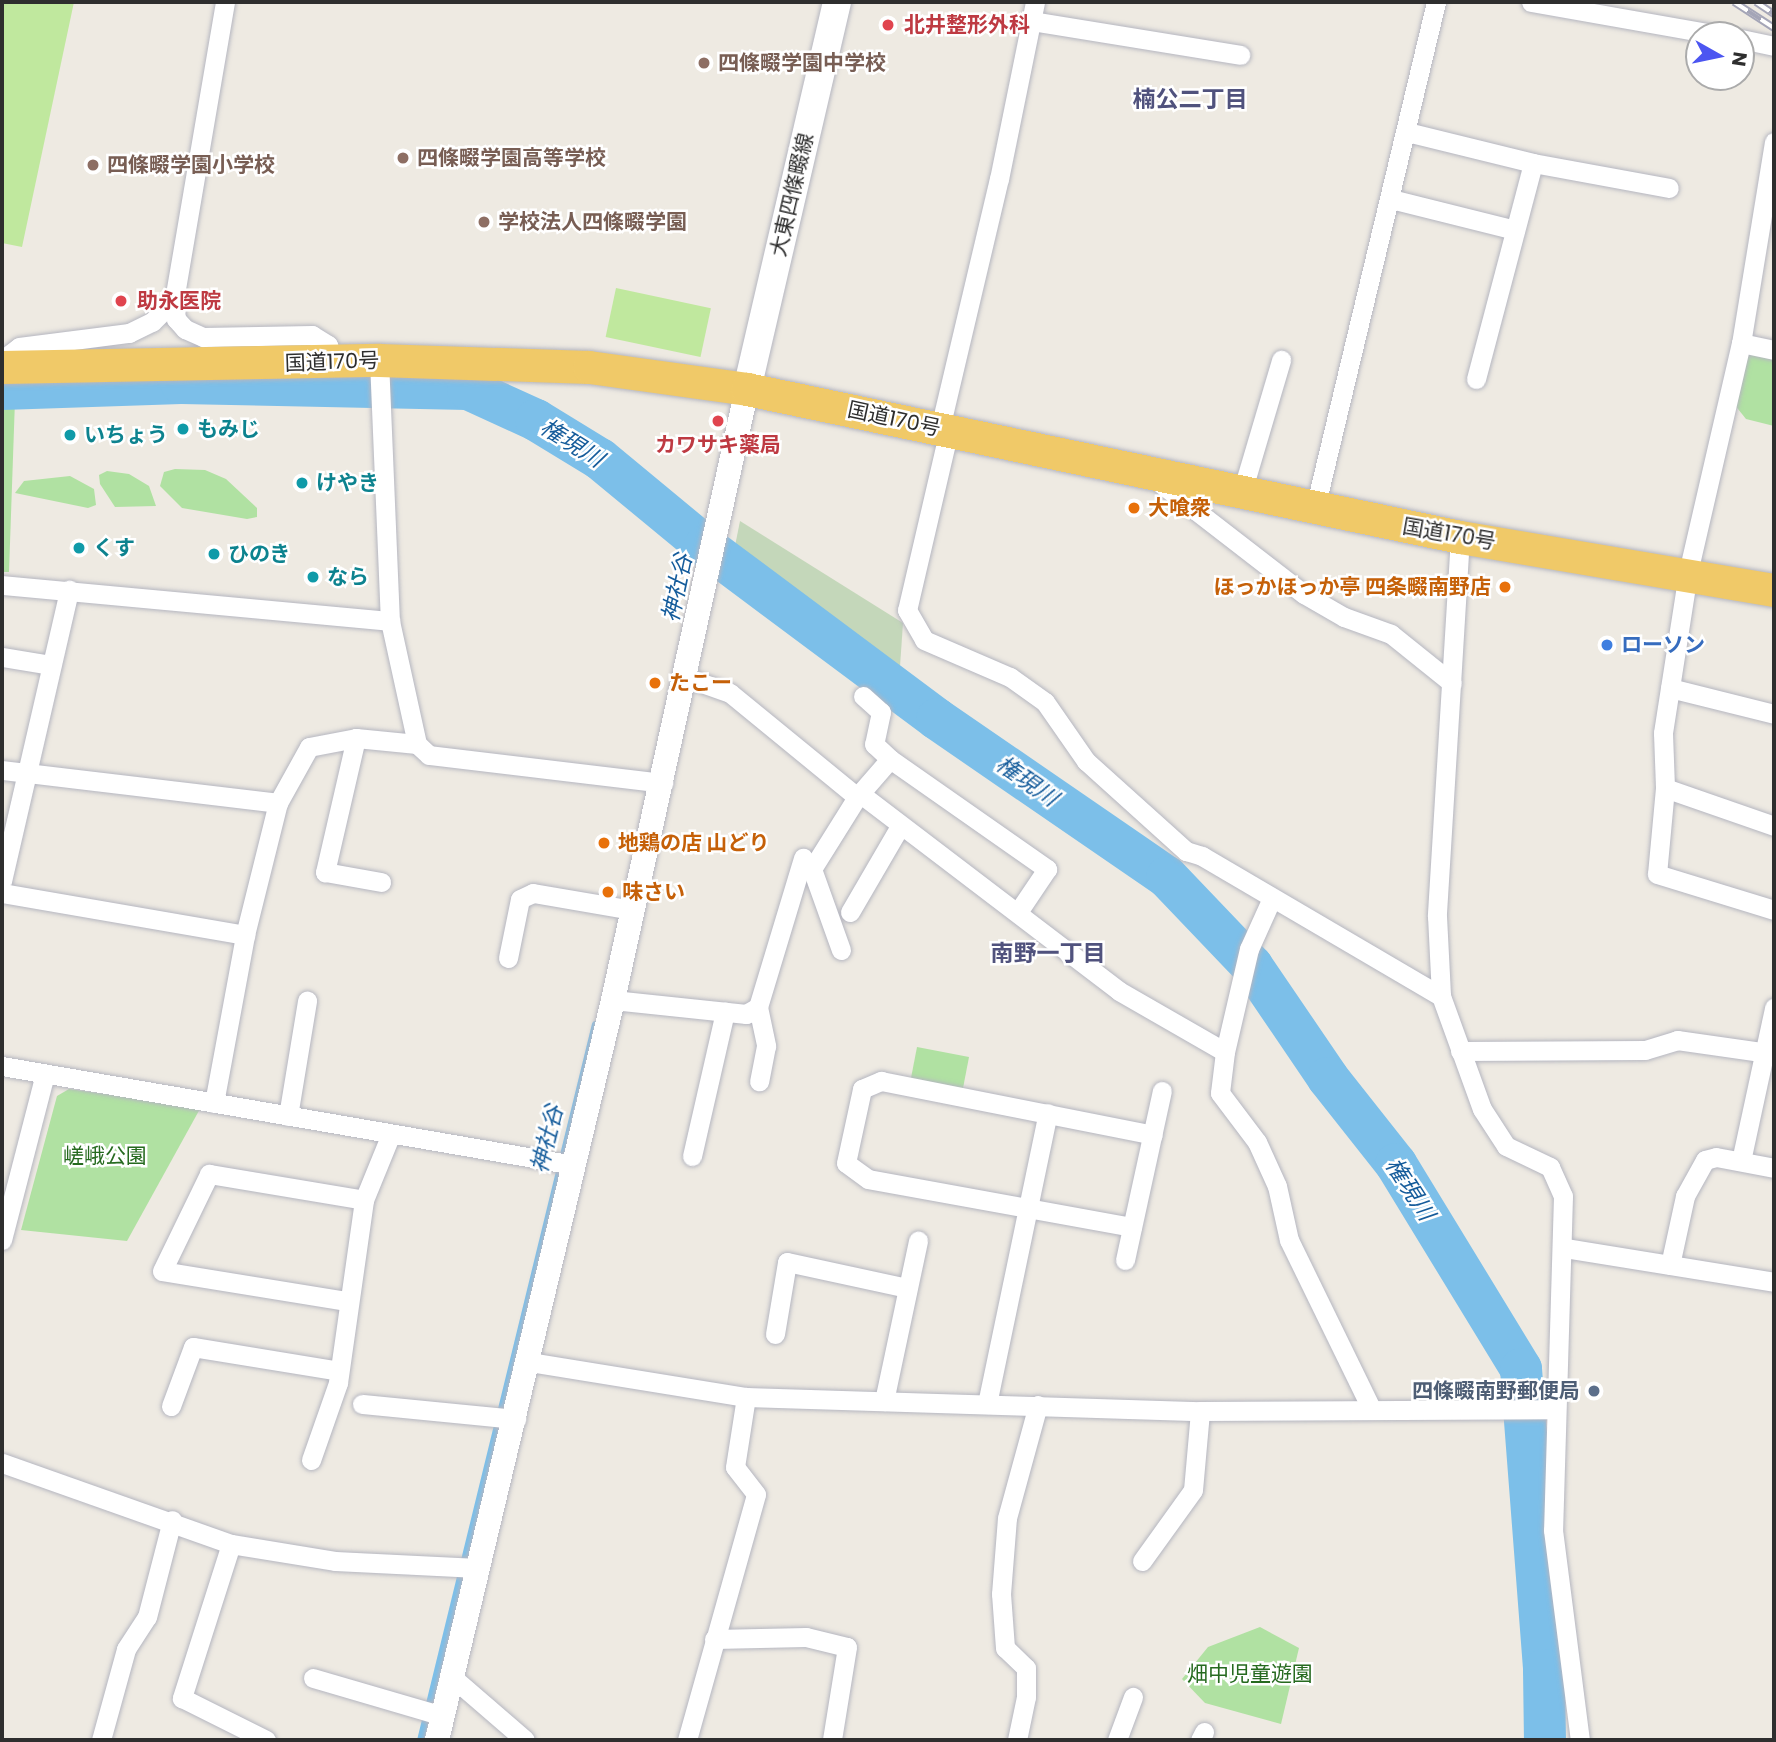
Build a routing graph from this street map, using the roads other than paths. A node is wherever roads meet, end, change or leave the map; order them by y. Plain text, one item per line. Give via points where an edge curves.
1 (225, 2) edge
2 (837, 2) edge
3 (1436, 2) edge
4 (1531, 2) edge
5 (1033, 11) edge
6 (1685, 29) edge
7 (1755, 42) edge
8 (1774, 46) edge
9 (1240, 55) dead end
10 (1407, 132) junction
11 (1774, 142) edge
12 (1533, 163) junction
13 (1669, 188) dead end
14 (1391, 199) junction
15 (1515, 230) junction
16 (173, 300) junction
17 (1741, 343) junction
18 (1774, 350) edge
19 (2, 359) edge
20 (1282, 360) dead end
21 (334, 363) junction
22 (379, 365) junction
23 (2, 367) edge
24 (1476, 379) dead end
25 (747, 389) junction
26 (945, 429) junction
27 (1146, 472) junction
28 (1242, 492) junction
29 (1315, 508) junction
30 (1460, 537) junction
31 (1688, 573) junction
32 (2, 585) edge
33 (69, 590) junction
34 (1774, 590) edge
35 (390, 621) junction
36 (2, 657) edge
37 (51, 664) junction
38 (685, 677) junction
39 (1452, 683) junction
40 (1670, 688) junction
41 (863, 696) dead end
42 (1774, 714) edge
43 (356, 738) junction
44 (417, 744) junction
45 (890, 759) junction
46 (2, 770) edge
47 (26, 774) junction
48 (654, 782) junction
49 (1665, 788) junction
50 (859, 796) junction
51 (278, 803) junction
52 (900, 826) junction
53 (1774, 826) edge
54 (803, 858) dead end
55 (2, 881) edge
56 (381, 882) dead end
57 (2, 893) edge
58 (1272, 898) junction
59 (632, 910) junction
60 (1774, 910) edge
61 (850, 912) dead end
62 (1018, 912) junction
63 (245, 936) junction
64 (841, 950) dead end
65 (508, 958) dead end
66 (1441, 996) junction
67 (613, 1000) junction
68 (307, 1001) dead end
69 (758, 1007) junction
70 (1774, 1008) edge
71 (725, 1012) junction
72 (1460, 1051) junction
73 (1225, 1052) junction
74 (1761, 1052) junction
75 (2, 1066) edge
76 (45, 1074) junction
77 (759, 1081) dead end
78 (1162, 1091) dead end
79 (214, 1103) junction
80 (1048, 1113) junction
81 (288, 1116) junction
82 (391, 1134) junction
83 (1153, 1135) junction
84 (692, 1156) dead end
85 (1741, 1161) junction
86 (574, 1165) junction
87 (1774, 1168) edge
88 (364, 1200) junction
89 (1028, 1209) junction
90 (1132, 1227) junction
91 (2, 1240) edge
92 (918, 1241) dead end
93 (1565, 1248) junction
94 (1125, 1260) dead end
95 (1670, 1265) junction
96 (1774, 1282) edge
97 (907, 1288) junction
98 (347, 1301) junction
99 (775, 1334) dead end
100 (529, 1362) junction
101 (340, 1371) junction
102 (746, 1397) junction
103 (884, 1401) junction
104 (362, 1404) dead end
105 (987, 1404) junction
106 (1038, 1405) junction
107 (171, 1406) dead end
108 (1371, 1408) junction
109 (1556, 1409) junction
110 (1200, 1410) junction
111 (516, 1419) junction
112 (311, 1460) dead end
113 (2, 1463) edge
114 (172, 1520) junction
115 (231, 1544) junction
116 (1142, 1562) dead end
117 (478, 1568) junction
118 (714, 1639) junction
119 (452, 1677) junction
120 (313, 1678) dead end
121 (1133, 1697) dead end
122 (440, 1728) edge
123 (101, 1740) edge
124 (266, 1740) edge
125 (525, 1740) edge
126 (687, 1740) edge
127 (832, 1740) edge
128 (1017, 1740) edge
129 (1117, 1740) edge
130 (1579, 1740) edge

1 - 16 street
2 - 25 main road, 大東四條畷線
3 - 10 street
4 - 6 street
5 - 9 street
5 - 26 street
7 - 8 street
10 - 12 street
10 - 14 street
11 - 17 street
12 - 13 street
12 - 15 street
14 - 15 street
14 - 29 street
15 - 24 street
16 - 19 street via 152,322 129,334 19,347
16 - 21 street via 176,319 203,337 312,335 328,345
17 - 18 street
17 - 31 street
20 - 28 street
21 - 22 highway, 国道170号
21 - 23 highway, 国道170号
22 - 25 highway, 国道170号 via 572,365
22 - 35 street
25 - 26 highway, 国道170号
25 - 38 street
26 - 27 highway, 国道170号
26 - 58 street via 907,610 924,640 1010,677 1045,702 1086,761 1186,850
27 - 28 highway, 国道170号
27 - 39 street via 1304,594 1344,617 1391,634
28 - 29 highway, 国道170号
29 - 30 highway, 国道170号
30 - 31 highway, 国道170号
30 - 39 street
31 - 34 highway, 国道170号
31 - 40 street
32 - 33 street
33 - 35 street
33 - 37 street
35 - 44 street
36 - 37 street
37 - 47 street
38 - 48 street
38 - 50 street via 730,693
39 - 66 street via 1437,916
40 - 42 street
40 - 49 street via 1663,733
41 - 45 street via 881,712 874,744
43 - 44 street
43 - 51 street via 309,747
43 - 56 street via 325,872
44 - 48 street via 429,755
45 - 50 street
45 - 62 street via 1047,869
46 - 47 street
47 - 51 street
47 - 55 street
48 - 59 street
49 - 53 street
49 - 60 street via 1657,874
50 - 52 street
50 - 64 street via 812,869
51 - 63 street
52 - 61 street
52 - 62 street
54 - 69 street
57 - 63 street
58 - 66 street
58 - 73 street via 1247,959
59 - 65 street via 533,893 520,899
59 - 67 street
62 - 73 street via 1119,991
63 - 79 street
66 - 72 street
67 - 71 street
67 - 86 street
68 - 81 street
69 - 71 street via 746,1014
69 - 77 street via 765,1046
70 - 74 street
71 - 84 street
72 - 74 street via 1645,1050 1677,1040
72 - 93 street via 1482,1109 1506,1146 1549,1167 1558,1179
73 - 108 street via 1220,1093 1257,1142 1277,1186 1290,1240
74 - 85 street
75 - 76 street
76 - 79 street
76 - 91 street
78 - 83 street
79 - 81 street
80 - 83 street
80 - 89 street
80 - 89 street via 881,1081 862,1089 846,1163 867,1179
81 - 82 street
82 - 86 street
82 - 88 street
83 - 90 street
85 - 87 street
85 - 95 street via 1705,1160 1685,1196
86 - 100 street
88 - 98 street
88 - 98 street via 209,1174 162,1271
89 - 90 street
89 - 105 street
90 - 94 street
92 - 97 street
93 - 95 street
93 - 109 street
95 - 96 street
97 - 99 street via 788,1262
97 - 103 street
98 - 101 street
100 - 102 street
100 - 111 street
101 - 107 street via 193,1347
101 - 112 street
102 - 103 street
102 - 118 street via 734,1467 755,1494
103 - 105 street
104 - 111 street
105 - 106 street
106 - 110 street
106 - 128 street via 1007,1518 1002,1594 1005,1648 1026,1668 1026,1697
108 - 109 street
108 - 110 street
109 - 130 street via 1553,1530
110 - 116 street via 1193,1490
111 - 117 street
113 - 114 street
114 - 115 street
114 - 123 street via 146,1617 126,1649
115 - 117 street via 335,1562
115 - 124 street via 182,1698
117 - 119 street
118 - 126 street
118 - 127 street via 806,1637 847,1647
119 - 122 street
119 - 125 street
120 - 122 street
121 - 129 street

